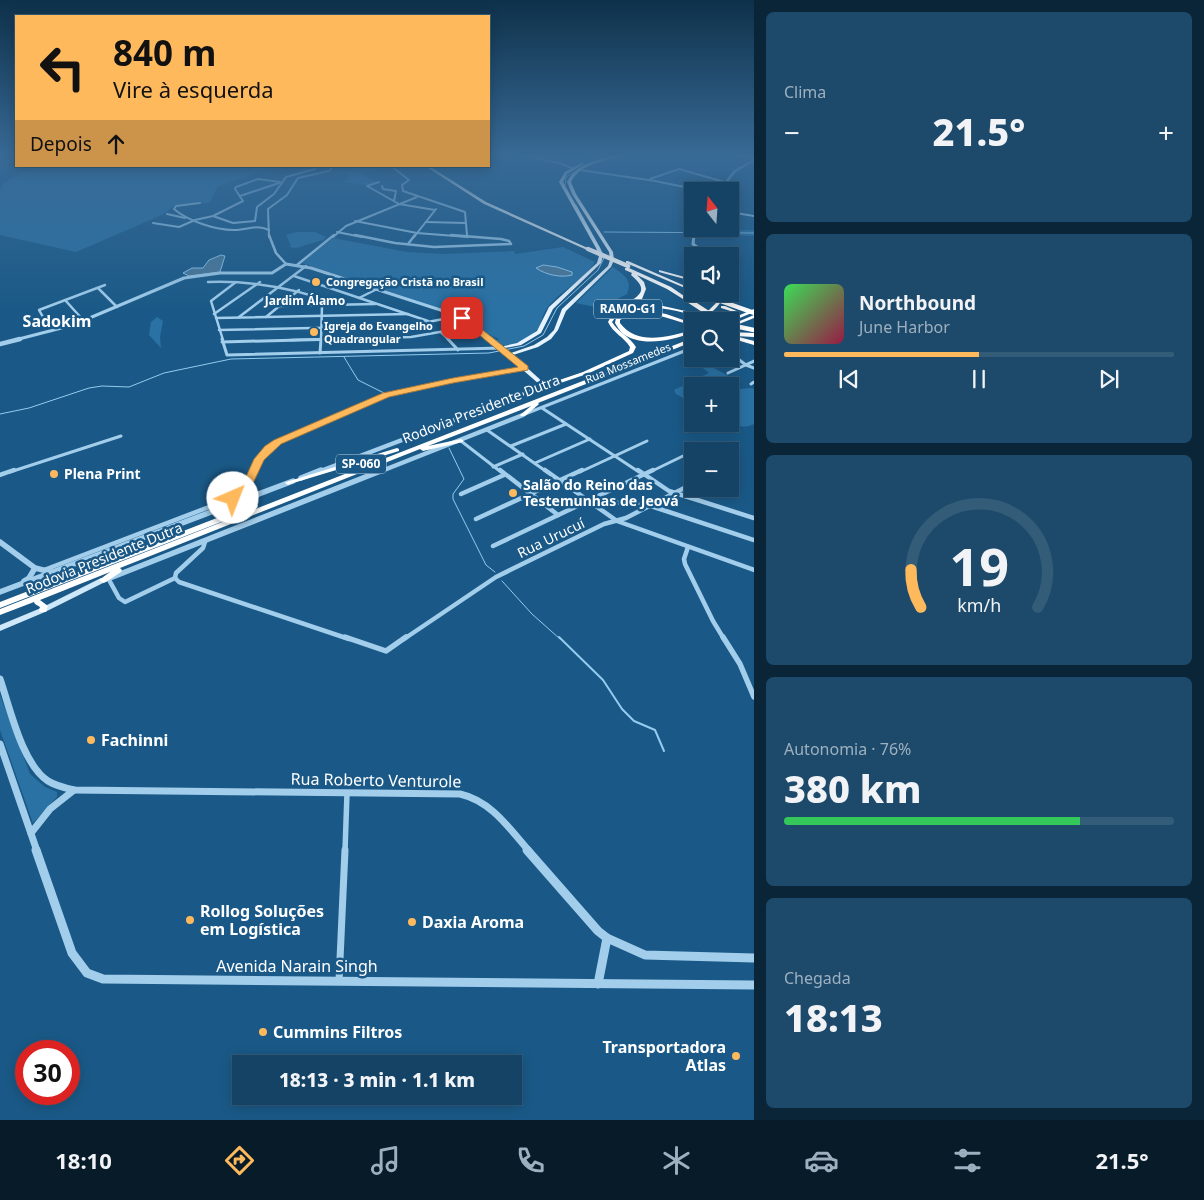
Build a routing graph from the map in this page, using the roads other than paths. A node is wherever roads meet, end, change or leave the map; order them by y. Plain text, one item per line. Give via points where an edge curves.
1 (175, 207) edge
2 (231, 207) edge
3 (257, 207) edge
4 (269, 207) edge
5 (391, 207) edge
6 (419, 207) edge
7 (437, 207) edge
8 (451, 207) edge
9 (495, 207) edge
10 (503, 207) edge
11 (574, 207) edge
12 (583, 207) edge
13 (435, 210) junction
14 (739, 212) edge
15 (167, 214) dead end
16 (754, 215) edge
17 (213, 216) junction
18 (195, 220) junction
19 (355, 221) junction
20 (426, 222) junction
21 (153, 223) dead end
22 (366, 223) junction
23 (466, 223) junction
24 (362, 226) dead end
25 (269, 230) junction
26 (337, 232) junction
27 (417, 233) junction
28 (467, 235) junction
29 (408, 244) junction
30 (589, 249) junction
31 (286, 264) junction
32 (297, 265) junction
33 (306, 266) junction
34 (628, 266) junction
35 (294, 276) junction
36 (684, 278) edge
37 (208, 282) dead end
38 (236, 282) junction
39 (260, 282) junction
40 (105, 285) dead end
41 (280, 286) junction
42 (98, 288) junction
43 (684, 289) edge
44 (299, 290) junction
45 (375, 290) junction
46 (359, 298) junction
47 (65, 300) junction
48 (718, 302) edge
49 (720, 302) edge
50 (723, 302) edge
51 (376, 304) junction
52 (341, 305) junction
53 (279, 306) junction
54 (322, 306) junction
55 (117, 307) junction
56 (689, 312) edge
57 (706, 312) edge
58 (618, 313) junction
59 (408, 314) junction
60 (626, 314) junction
61 (754, 314) edge
62 (215, 316) junction
63 (321, 316) junction
64 (458, 316) junction
65 (741, 316) edge
66 (266, 317) junction
67 (239, 318) junction
68 (739, 319) edge
69 (84, 321) junction
70 (684, 321) edge
71 (430, 322) junction
72 (739, 324) edge
73 (474, 326) junction
74 (739, 326) edge
75 (754, 326) edge
76 (321, 328) junction
77 (219, 330) junction
78 (754, 330) edge
79 (51, 331) junction
80 (442, 332) junction
81 (684, 334) edge
82 (754, 334) edge
83 (739, 335) edge
84 (320, 339) junction
85 (684, 339) edge
86 (739, 339) edge
87 (222, 342) junction
88 (754, 343) edge
89 (0, 344) edge
90 (684, 345) edge
91 (458, 350) junction
92 (506, 351) junction
93 (684, 351) edge
94 (320, 353) junction
95 (739, 360) edge
96 (754, 361) edge
97 (746, 365) junction
98 (525, 368) junction
99 (754, 368) edge
100 (728, 373) dead end
101 (564, 390) junction
102 (520, 395) junction
103 (542, 408) junction
104 (523, 415) junction
105 (566, 424) junction
106 (487, 430) junction
107 (121, 436) dead end
108 (590, 439) junction
109 (460, 441) junction
110 (648, 441) dead end
111 (512, 446) junction
112 (396, 450) junction
113 (523, 454) junction
114 (617, 456) junction
115 (683, 456) dead end
116 (378, 462) junction
117 (535, 463) junction
118 (493, 467) junction
119 (644, 474) junction
120 (504, 475) junction
121 (0, 476) edge
122 (559, 481) junction
123 (288, 483) junction
124 (684, 489) edge
125 (678, 493) junction
126 (462, 494) dead end
127 (531, 495) junction
128 (589, 500) junction
129 (651, 506) junction
130 (558, 515) junction
131 (754, 518) edge
132 (476, 519) dead end
133 (617, 521) junction
134 (754, 540) edge
135 (0, 542) edge
136 (205, 542) junction
137 (494, 546) dead end
138 (191, 547) junction
139 (688, 547) junction
140 (150, 553) junction
141 (193, 556) junction
142 (38, 569) junction
143 (118, 570) junction
144 (754, 570) edge
145 (53, 572) junction
146 (175, 578) junction
147 (106, 579) junction
148 (20, 585) junction
149 (0, 592) edge
150 (38, 602) junction
151 (0, 605) edge
152 (43, 610) junction
153 (0, 613) edge
154 (0, 628) edge
155 (0, 679) edge
156 (754, 696) edge
157 (0, 744) edge
158 (74, 790) junction
159 (347, 792) junction
160 (31, 833) junction
161 (607, 938) junction
162 (754, 958) edge
163 (339, 981) junction
164 (598, 984) junction
165 (754, 985) edge

1 - 18 street via 177,213
2 - 17 street
3 - 17 street via 255,221 230,223
4 - 25 street
5 - 19 street
6 - 13 street
7 - 13 street
8 - 23 street via 465,213
9 - 30 highway
10 - 30 highway
11 - 92 main road via 598,248 600,258 594,269 551,308 540,332
12 - 92 main road via 610,250 611,264 564,310 549,338 536,346
13 - 20 street
14 - 16 street
15 - 18 street
17 - 18 street
18 - 21 street via 173,228
18 - 25 street via 226,230 264,227
19 - 22 street
19 - 26 street
20 - 23 street
20 - 27 street
22 - 24 street
22 - 27 street
23 - 28 street
25 - 31 street via 275,255
26 - 29 street
26 - 32 street
27 - 28 street
27 - 29 street
28 - 29 street via 504,239 511,243 434,247
30 - 34 highway, bridge
31 - 32 street
31 - 55 street via 272,273 179,277
32 - 33 street
33 - 35 street
33 - 45 street
34 - 36 highway
34 - 43 highway
34 - 57 highway, bridge
34 - 58 highway via 642,282 644,290 637,300
35 - 41 street
35 - 46 street
37 - 38 street
38 - 39 street
38 - 62 street via 212,299
39 - 41 street
39 - 62 street
40 - 42 street
41 - 44 street
41 - 67 street
42 - 47 street
42 - 55 street
44 - 52 street
44 - 53 street
45 - 46 street
45 - 64 street
46 - 51 street
47 - 69 street
47 - 79 street via 38,311
48 - 60 highway via 699,316 647,308
49 - 61 highway, bridge
50 - 61 highway, bridge
51 - 52 street
51 - 59 street
52 - 54 street
53 - 54 street
53 - 66 street
54 - 63 street
55 - 69 street
56 - 58 highway, RAMO-G1, bridge via 646,306
58 - 102 highway, RAMO-G1 via 611,319 611,325 632,343 632,350 626,356
59 - 63 street
59 - 71 street
60 - 70 highway via 653,313
60 - 81 highway via 618,320 619,327 641,338 669,339
61 - 65 highway
61 - 68 highway
62 - 67 street
62 - 77 street
63 - 66 street
63 - 76 street
64 - 71 street
64 - 73 street
66 - 67 street
69 - 79 street
71 - 76 street via 407,326
72 - 75 highway, bridge
73 - 80 street
73 - 92 street
74 - 78 highway, bridge
76 - 77 street
76 - 84 street
77 - 87 street
79 - 89 street
80 - 84 street via 411,337
80 - 91 street
82 - 83 highway
84 - 87 street
84 - 94 street
85 - 112 highway, Rodovia Presidente Dutra / SP-060
86 - 88 highway
87 - 94 street via 226,354
90 - 101 highway, Rodovia Presidente Dutra / SP-060
91 - 92 street
91 - 94 street
92 - 98 main road
93 - 103 street, Rua Mossamedes
95 - 97 street
96 - 97 street
97 - 99 street
97 - 100 street
98 - 102 main road via 542,384
98 - 142 street via 386,395 278,442 263,455 246,489 238,496
101 - 104 highway
101 - 116 highway, Rodovia Presidente Dutra / SP-060
102 - 123 street
103 - 104 street, Rua Mossamedes
103 - 105 street
104 - 106 street, Rua Mossamedes
105 - 108 street
105 - 111 street
106 - 109 street, Rua Mossamedes
106 - 111 street
107 - 121 street
108 - 114 street
108 - 117 street
109 - 116 highway
109 - 118 street
109 - 136 street, Rua Mossamedes
110 - 114 street
111 - 113 street
112 - 123 highway
112 - 151 highway, Rodovia Presidente Dutra / SP-060
113 - 117 street
113 - 118 street
114 - 119 street
114 - 122 street
115 - 119 street
116 - 140 highway, Rodovia Presidente Dutra / SP-060
117 - 122 street
118 - 120 street
119 - 125 street via 669,491
119 - 128 street
120 - 126 street
120 - 127 street
122 - 127 street
122 - 128 street
123 - 145 street
124 - 125 street, Rua Urucuí
125 - 129 street, Rua Urucuí
125 - 131 street
127 - 130 street
127 - 132 street
128 - 129 street
128 - 130 street
128 - 133 street
129 - 133 street, Rua Urucuí
129 - 134 street
130 - 137 street
133 - 139 street
133 - 146 street, Rua Urucuí via 604,524 501,575 383,651
135 - 142 street
136 - 138 street, Rua Mossamedes
136 - 141 street
138 - 141 street
138 - 147 street, Rua Mossamedes
139 - 144 street
139 - 156 street via 685,564
140 - 143 highway
140 - 153 highway, Rodovia Presidente Dutra / SP-060
141 - 146 street
142 - 145 street
142 - 148 street
143 - 147 highway
143 - 150 highway
145 - 148 street
146 - 147 street via 125,602
147 - 152 main road
148 - 149 street
150 - 152 highway via 44,606
150 - 153 highway
152 - 154 main road
155 - 158 street, Rua Roberto Venturole via 31,763 56,786
157 - 160 street, Avenida Narain Singh
158 - 159 street, Rua Roberto Venturole
158 - 160 street via 50,809
159 - 161 street, Rua Roberto Venturole via 460,794 485,803
159 - 163 street
160 - 163 street, Avenida Narain Singh via 72,953 81,968 97,978
161 - 162 street, Rua Roberto Venturole via 645,955
161 - 164 street
163 - 164 street, Avenida Narain Singh
164 - 165 street, Avenida Narain Singh

